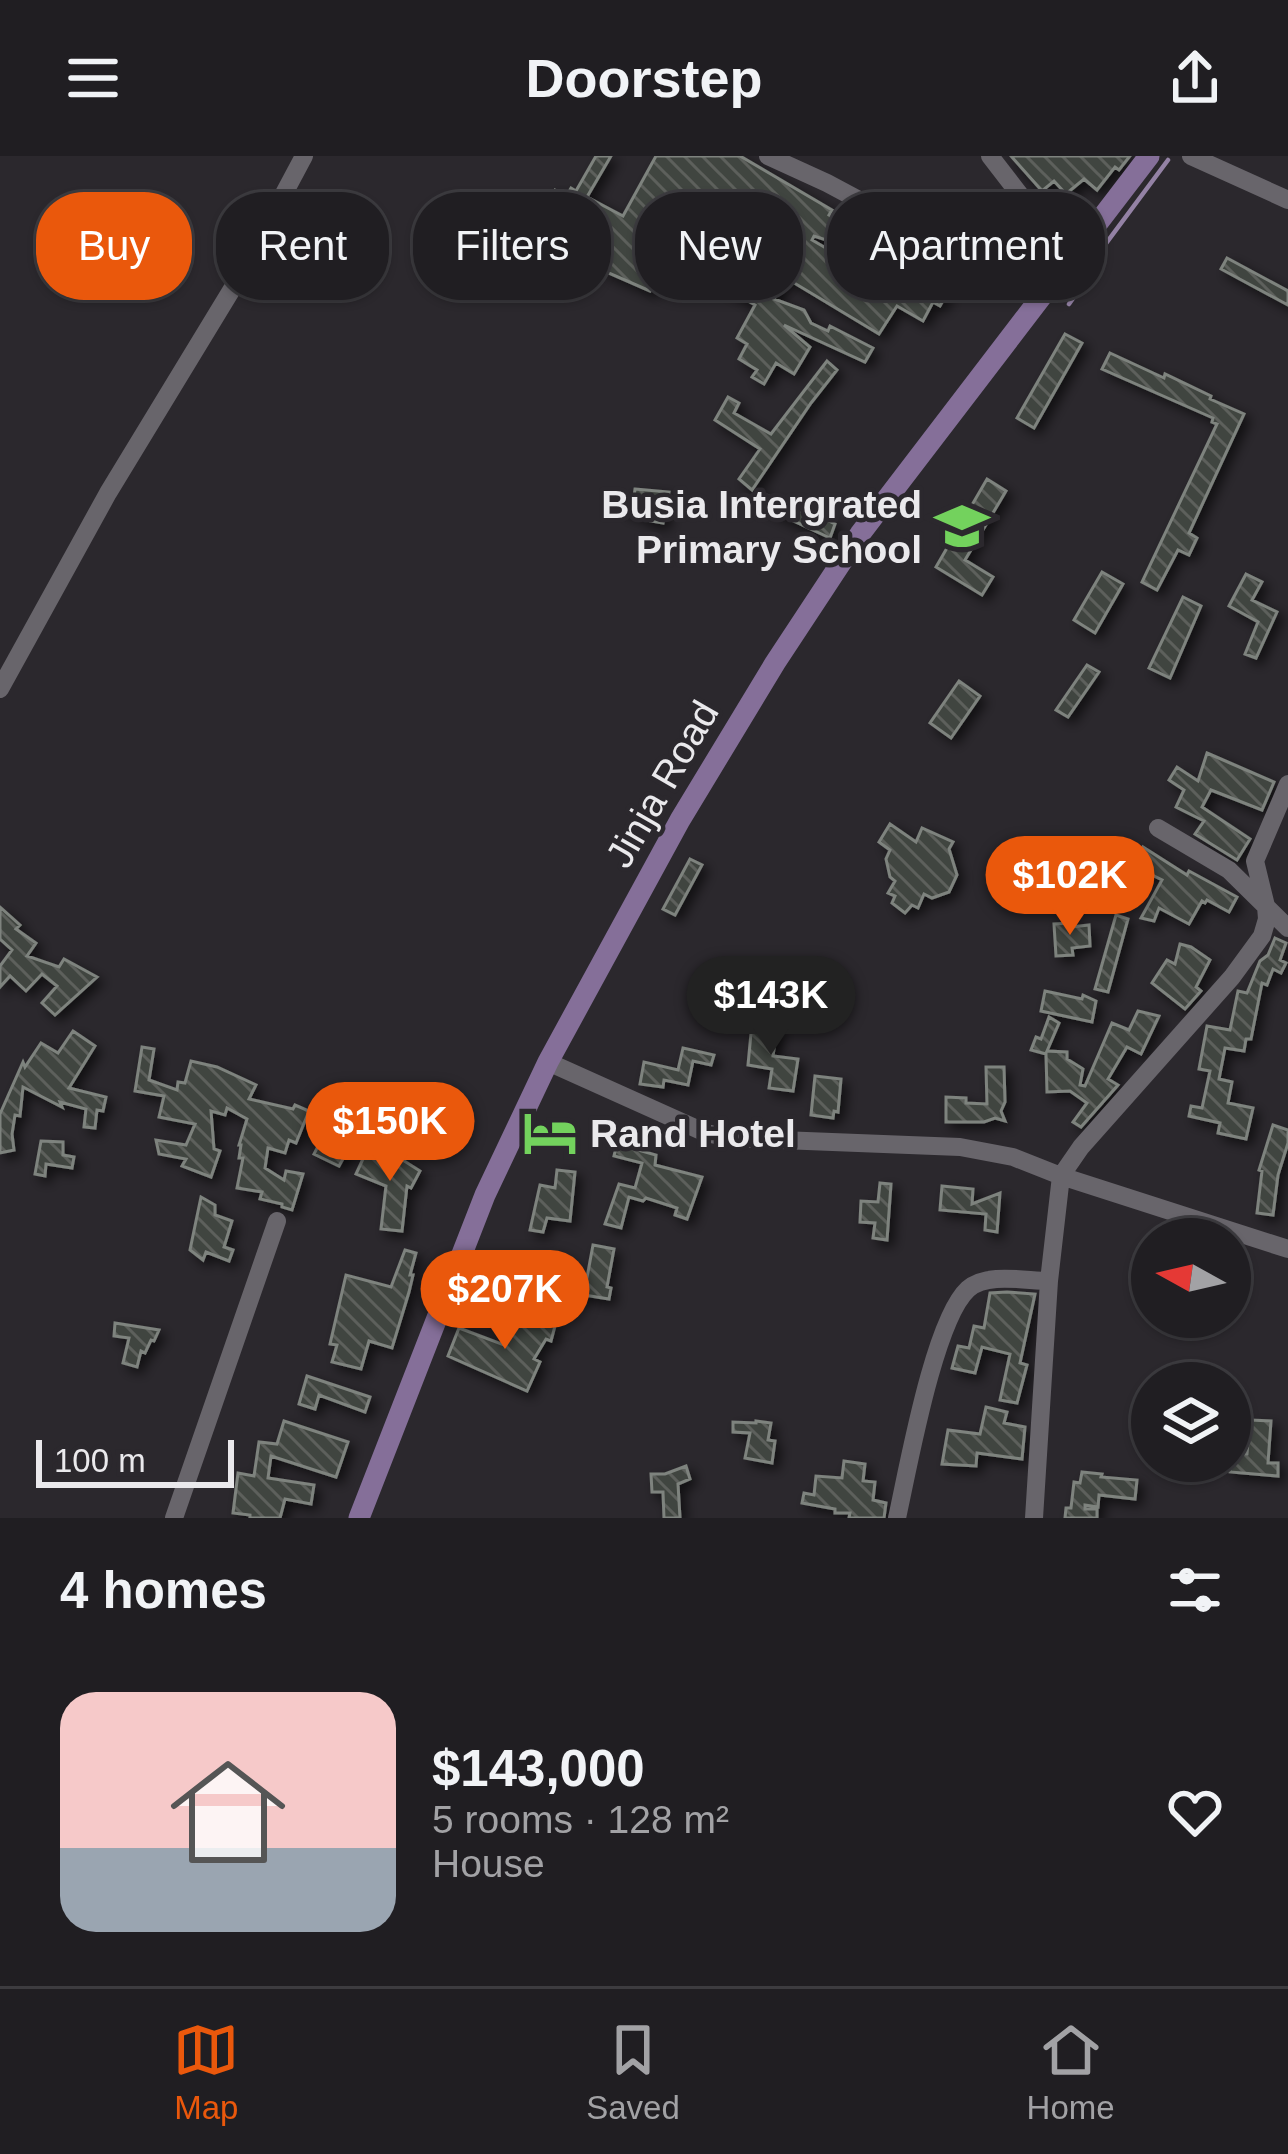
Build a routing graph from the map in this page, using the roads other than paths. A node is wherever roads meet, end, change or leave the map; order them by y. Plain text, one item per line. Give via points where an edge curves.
1 (304, 156) edge
2 (768, 156) edge
3 (990, 156) edge
4 (1149, 156) edge
5 (1190, 156) edge
6 (844, 192) edge
7 (1018, 192) edge
8 (1288, 200) edge
9 (1105, 205) edge
10 (1028, 300) edge
11 (0, 688) edge
12 (1288, 784) edge
13 (1158, 827) dead end
14 (1265, 906) junction
15 (1288, 928) edge
16 (548, 1062) junction
17 (1061, 1176) junction
18 (277, 1221) dead end
19 (1288, 1249) edge
20 (1049, 1281) junction
21 (174, 1518) edge
22 (358, 1518) edge
23 (897, 1518) edge
24 (1034, 1518) edge

1 - 11 street
2 - 6 street
3 - 7 street
4 - 9 main road, Jinja Road
5 - 8 street
10 - 16 main road, Jinja Road via 775,663
12 - 14 street via 1255,861
13 - 14 street via 1229,870
14 - 15 street
14 - 17 street via 1253,950
16 - 17 street via 706,1133 960,1147
16 - 22 main road, Jinja Road via 485,1195
17 - 19 street
17 - 20 street
18 - 21 street
20 - 23 street via 987,1280 954,1308 929,1377
20 - 24 street

